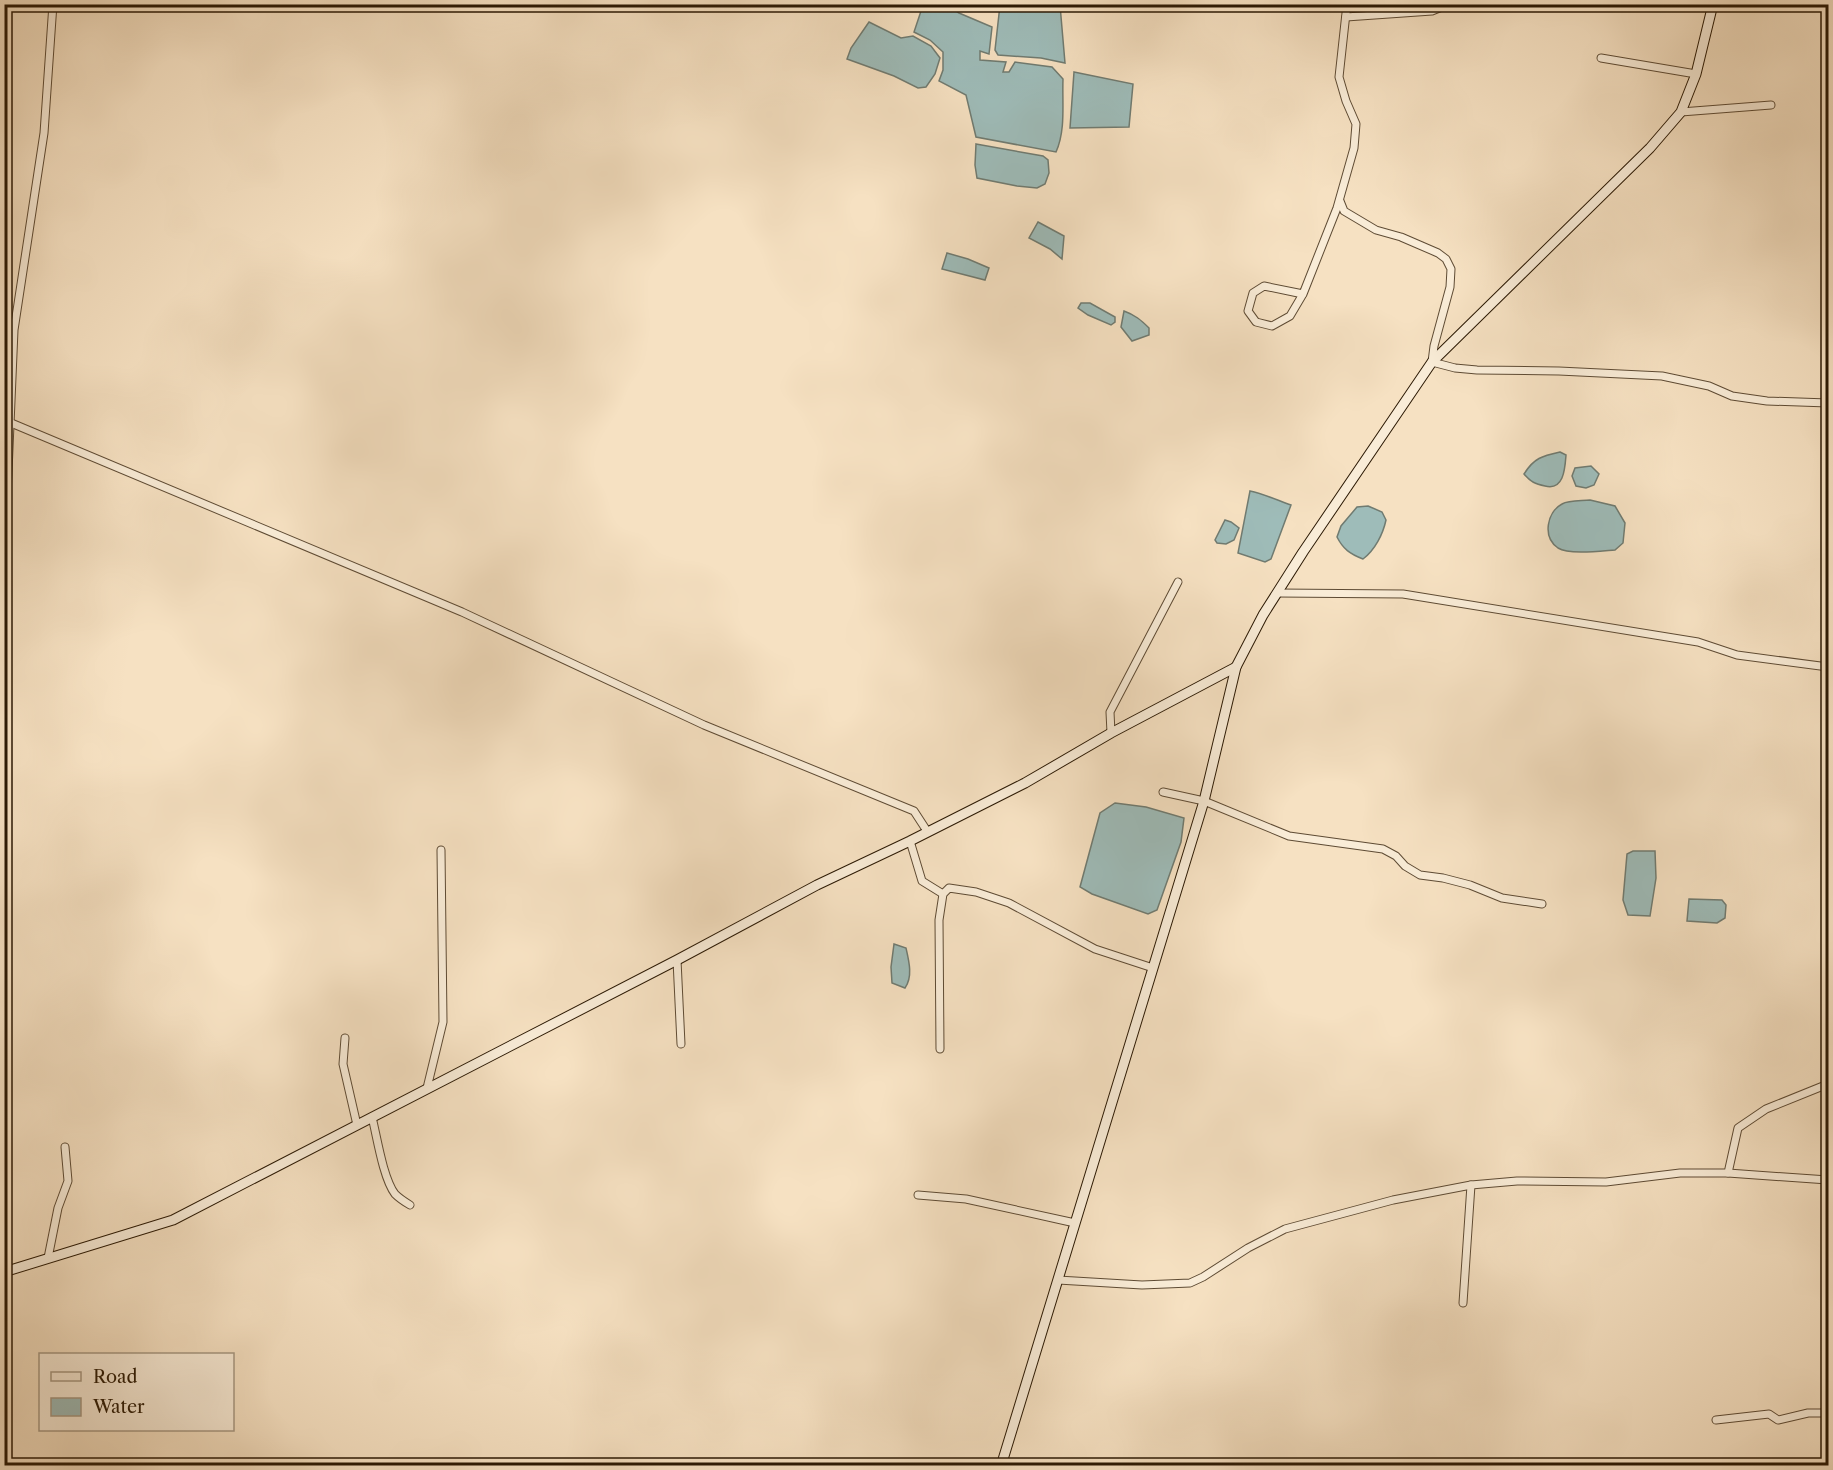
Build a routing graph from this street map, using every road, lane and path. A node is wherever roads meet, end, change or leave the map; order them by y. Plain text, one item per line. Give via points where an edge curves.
1 (53, 4) edge
2 (1347, 4) edge
3 (1449, 4) edge
4 (1713, 4) edge
5 (1346, 17) junction
6 (1601, 58) dead end
7 (1696, 74) junction
8 (1771, 105) dead end
9 (1680, 112) junction
10 (1340, 201) junction
11 (1303, 294) junction
12 (1432, 362) junction
13 (1828, 404) edge
14 (7, 421) edge
15 (4, 566) edge
16 (1178, 582) dead end
17 (1277, 593) junction
18 (1828, 667) edge
19 (1236, 668) junction
20 (1111, 734) junction
21 (1163, 792) dead end
22 (1204, 801) junction
23 (927, 831) junction
24 (910, 841) junction
25 (441, 850) dead end
26 (943, 894) junction
27 (1542, 904) dead end
28 (677, 960) junction
29 (1153, 968) junction
30 (345, 1038) dead end
31 (681, 1044) dead end
32 (940, 1049) dead end
33 (1828, 1084) edge
34 (427, 1088) junction
35 (372, 1117) junction
36 (357, 1125) junction
37 (65, 1147) dead end
38 (1728, 1173) junction
39 (1828, 1180) edge
40 (1471, 1185) junction
41 (918, 1195) dead end
42 (410, 1205) dead end
43 (1075, 1223) junction
44 (48, 1258) junction
45 (4, 1272) edge
46 (1058, 1280) junction
47 (1463, 1303) dead end
48 (1828, 1413) edge
49 (1716, 1420) dead end
50 (1001, 1466) edge

1 - 14 street via 44,133 14,330
2 - 5 street
3 - 5 street via 1432,11
4 - 7 main road
5 - 10 street via 1339,77 1356,124
6 - 7 street
7 - 9 main road
8 - 9 street
9 - 12 main road via 1650,148
10 - 11 street
10 - 12 street via 1344,211 1376,230 1438,253 1451,268
11 - 11 street via 1264,286 1253,293 1248,311 1256,322 1272,326 1290,316
12 - 13 street via 1477,370 1662,376 1709,386 1732,396
12 - 17 main road
14 - 15 street
14 - 23 street via 462,612 704,725 914,811
16 - 20 street via 1110,712
17 - 18 street via 1403,594 1698,642 1737,655
17 - 19 main road
19 - 20 main road
19 - 22 main road
20 - 23 main road via 1025,783
21 - 22 street
22 - 27 street via 1289,836 1383,849 1420,875 1470,885 1502,898
22 - 29 main road
23 - 24 main road
24 - 26 street via 922,881
24 - 28 main road via 817,885
25 - 34 street via 443,1022
26 - 29 street via 949,888 1009,903 1095,949
26 - 32 street via 939,920
28 - 31 street
28 - 34 main road
29 - 43 main road
30 - 36 street via 343,1064
33 - 38 street via 1766,1109 1738,1128
34 - 35 main road
35 - 36 main road
35 - 42 street via 393,1191
36 - 44 main road via 173,1220
37 - 44 street via 68,1181
38 - 39 street
38 - 40 street via 1680,1173 1606,1182
40 - 46 street via 1393,1200 1285,1229 1190,1283 1142,1285
40 - 47 street
41 - 43 street via 966,1199
43 - 46 main road
44 - 45 main road
46 - 50 main road
48 - 49 street via 1778,1420 1769,1414

